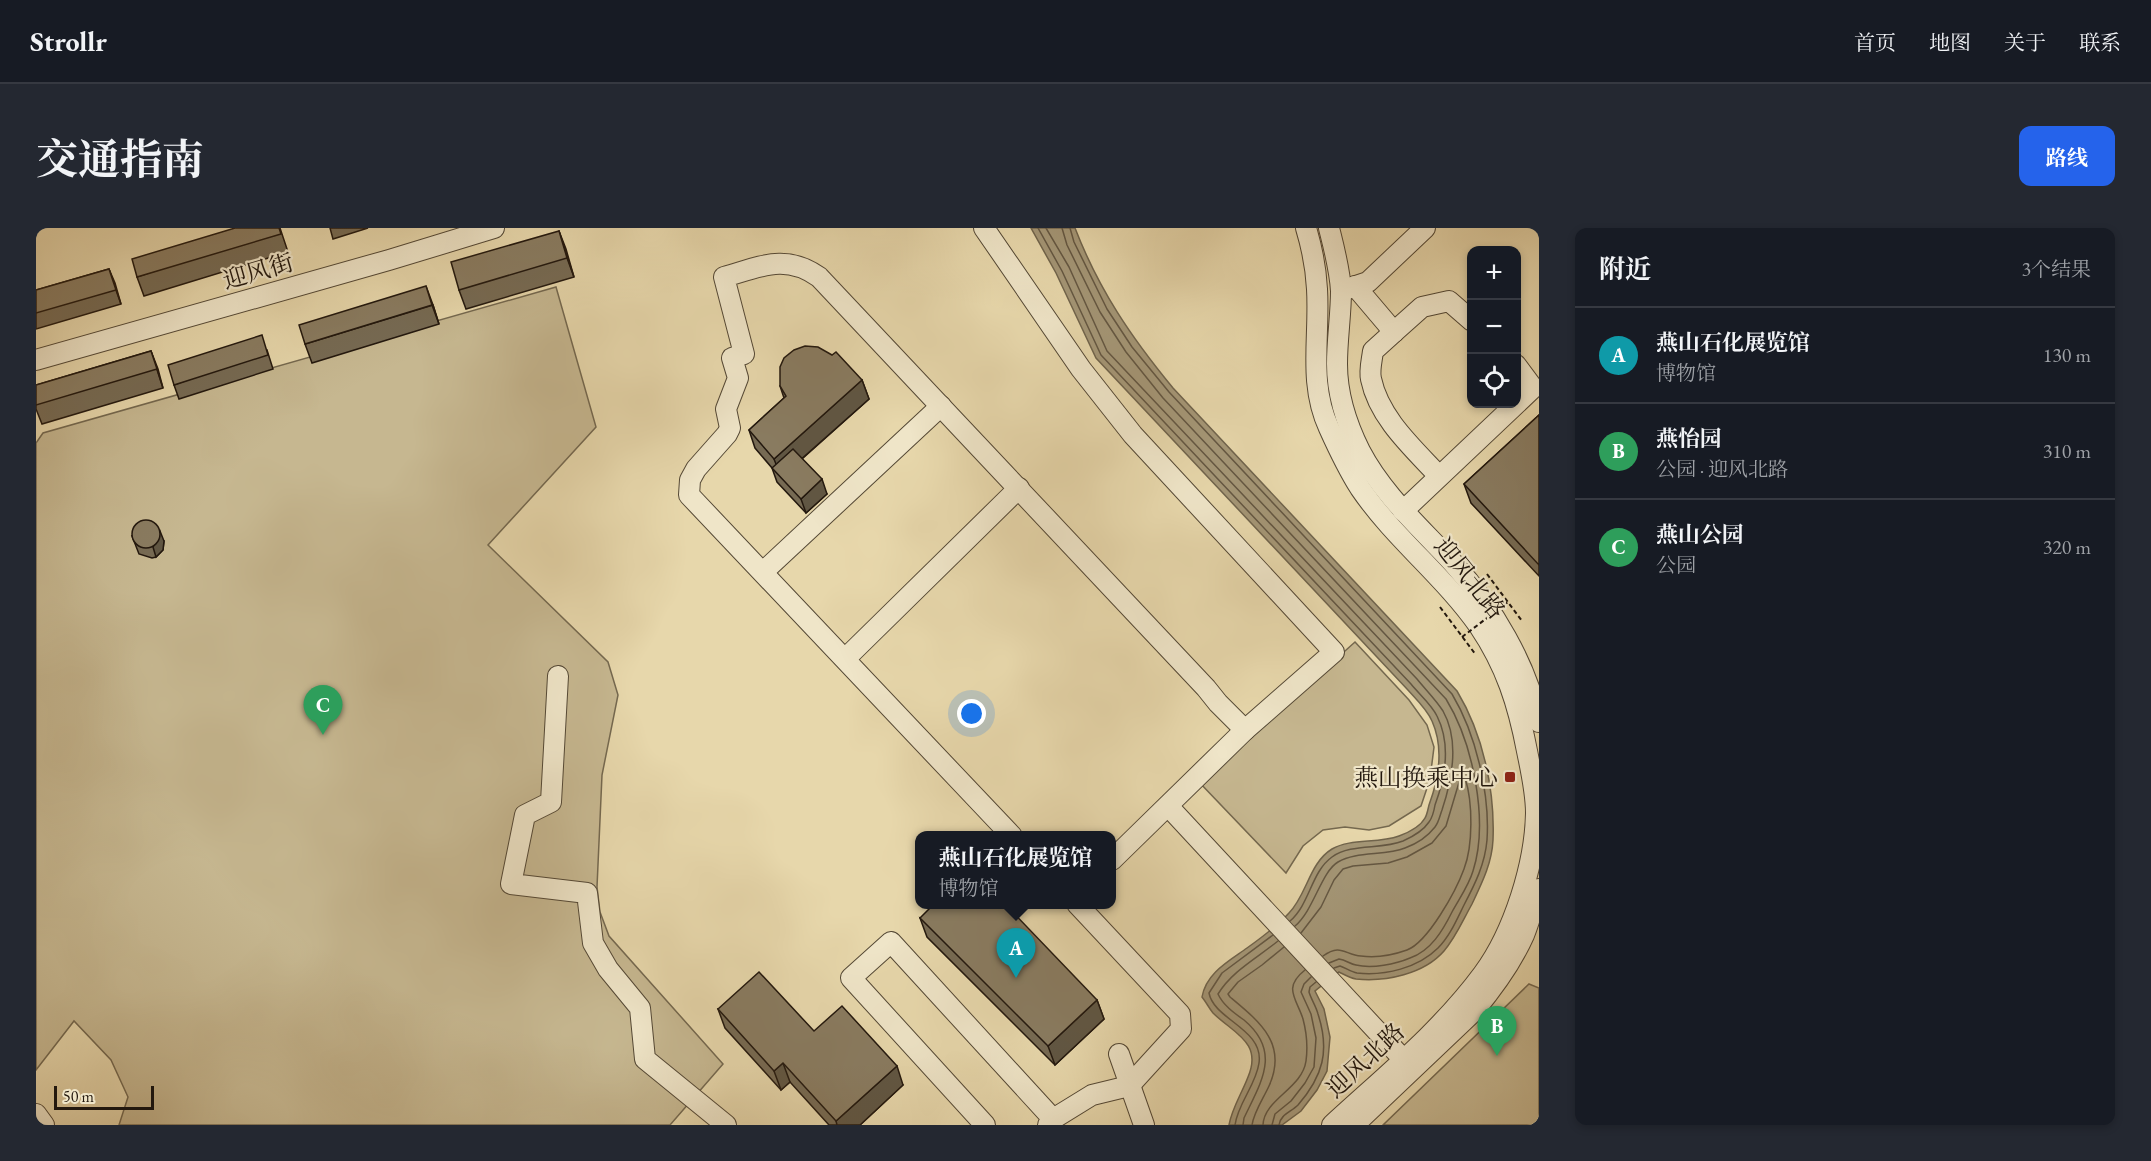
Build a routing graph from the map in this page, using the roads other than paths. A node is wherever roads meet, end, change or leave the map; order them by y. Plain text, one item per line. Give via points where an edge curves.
1 (494, 228) edge
2 (984, 228) edge
3 (1306, 228) edge
4 (1329, 228) edge
5 (1425, 228) edge
6 (1348, 288) junction
7 (1317, 291) junction
8 (1467, 317) edge
9 (1394, 332) junction
10 (36, 360) edge
11 (1521, 372) edge
12 (1521, 399) edge
13 (941, 406) junction
14 (1512, 408) edge
15 (1439, 476) junction
16 (1019, 488) junction
17 (1403, 511) junction
18 (763, 572) junction
19 (846, 658) junction
20 (558, 676) dead end
21 (1534, 716) edge
22 (1245, 730) junction
23 (1168, 806) junction
24 (1007, 831) edge
25 (1116, 856) edge
26 (1539, 889) edge
27 (1082, 909) edge
28 (1119, 1054) dead end
29 (1403, 1059) junction
30 (1129, 1086) junction
31 (36, 1114) edge
32 (1051, 1122) edge
33 (44, 1125) edge
34 (726, 1125) edge
35 (985, 1125) edge
36 (1144, 1125) edge
37 (1332, 1125) edge
38 (1354, 1125) edge

1 - 10 street, 迎风街
2 - 22 street via 1081,369 1132,435 1334,652
3 - 7 street, 迎风北路
4 - 6 street, 迎风北路
5 - 6 street via 1368,282
6 - 7 street
6 - 9 street
6 - 17 street, 迎风北路 via 1337,365 1340,392 1359,449 1375,477
7 - 21 street, 迎风北路 via 1317,394 1327,425 1360,487 1479,627
8 - 9 street via 1449,301 1422,307
9 - 15 street via 1373,351 1370,376 1379,405
11 - 12 street via 1533,388
13 - 16 street
13 - 18 street
13 - 18 street via 838,296 807,269 775,262 724,277 744,354 732,358 738,378 726,409 730,428 693,475 689,495
14 - 15 street
15 - 17 street
16 - 19 street
16 - 22 street
17 - 21 street, 迎风北路 via 1480,596 1514,651
18 - 19 street
19 - 24 street
20 - 34 street via 551,802 525,815 511,884 587,893 593,943 608,969 640,1008 645,1059
21 - 29 street, 迎风北路 via 1534,839 1513,915 1485,972 1436,1029
22 - 23 street
23 - 25 street
23 - 29 street
26 - 38 street via 1521,942 1492,990
27 - 30 street via 1180,1014 1181,1029
28 - 30 street
29 - 37 street, 迎风北路
30 - 32 street via 1092,1095
30 - 36 street
31 - 33 street
32 - 35 street via 891,942 851,978

